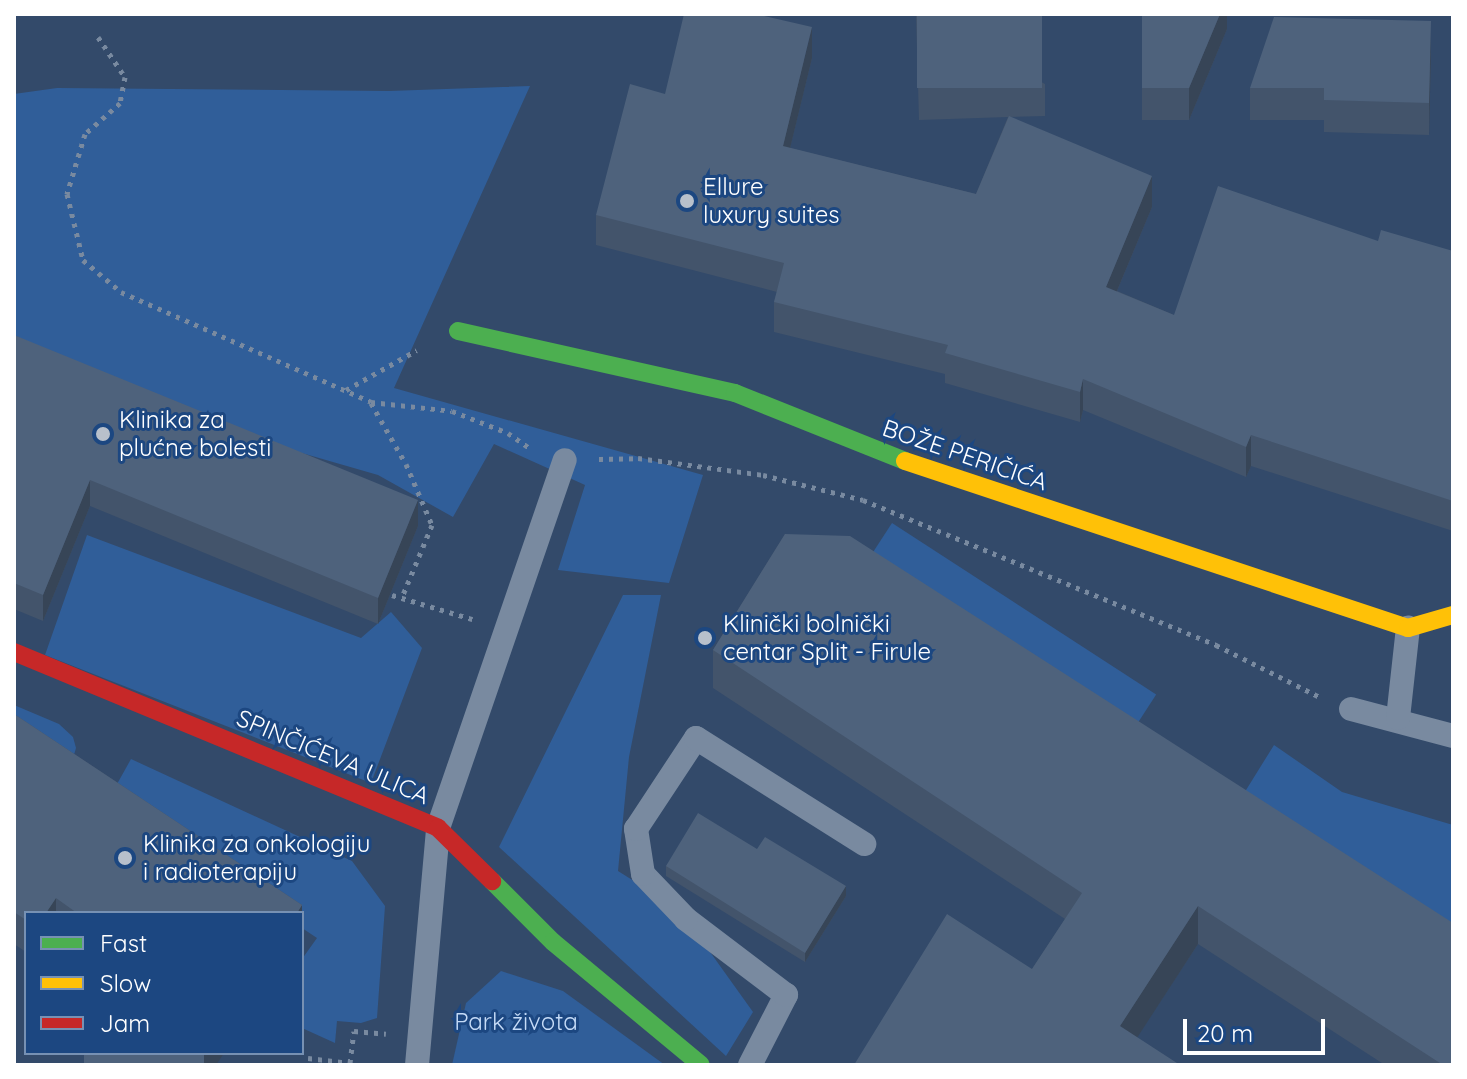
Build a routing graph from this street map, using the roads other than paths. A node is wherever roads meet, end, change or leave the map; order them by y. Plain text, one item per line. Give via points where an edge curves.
1 (458, 331) dead end
2 (565, 460) road end
3 (1453, 615) edge
4 (1408, 628) junction
5 (18, 657) edge
6 (1351, 709) road end
7 (1398, 718) junction
8 (1453, 736) edge
9 (438, 828) junction
10 (864, 844) dead end
11 (417, 1065) edge
12 (701, 1065) edge
13 (750, 1065) edge

1 - 4 street, BOŽE PERIČIĆA via 735,393 893,457
2 - 9 lane
3 - 4 street
4 - 7 lane
5 - 9 street, SPINČIĆEVA ULICA
6 - 7 lane
7 - 8 lane
9 - 11 lane
9 - 12 street, SPINČIĆEVA ULICA via 553,942
10 - 13 lane via 696,738 636,829 643,874 686,919 786,995

